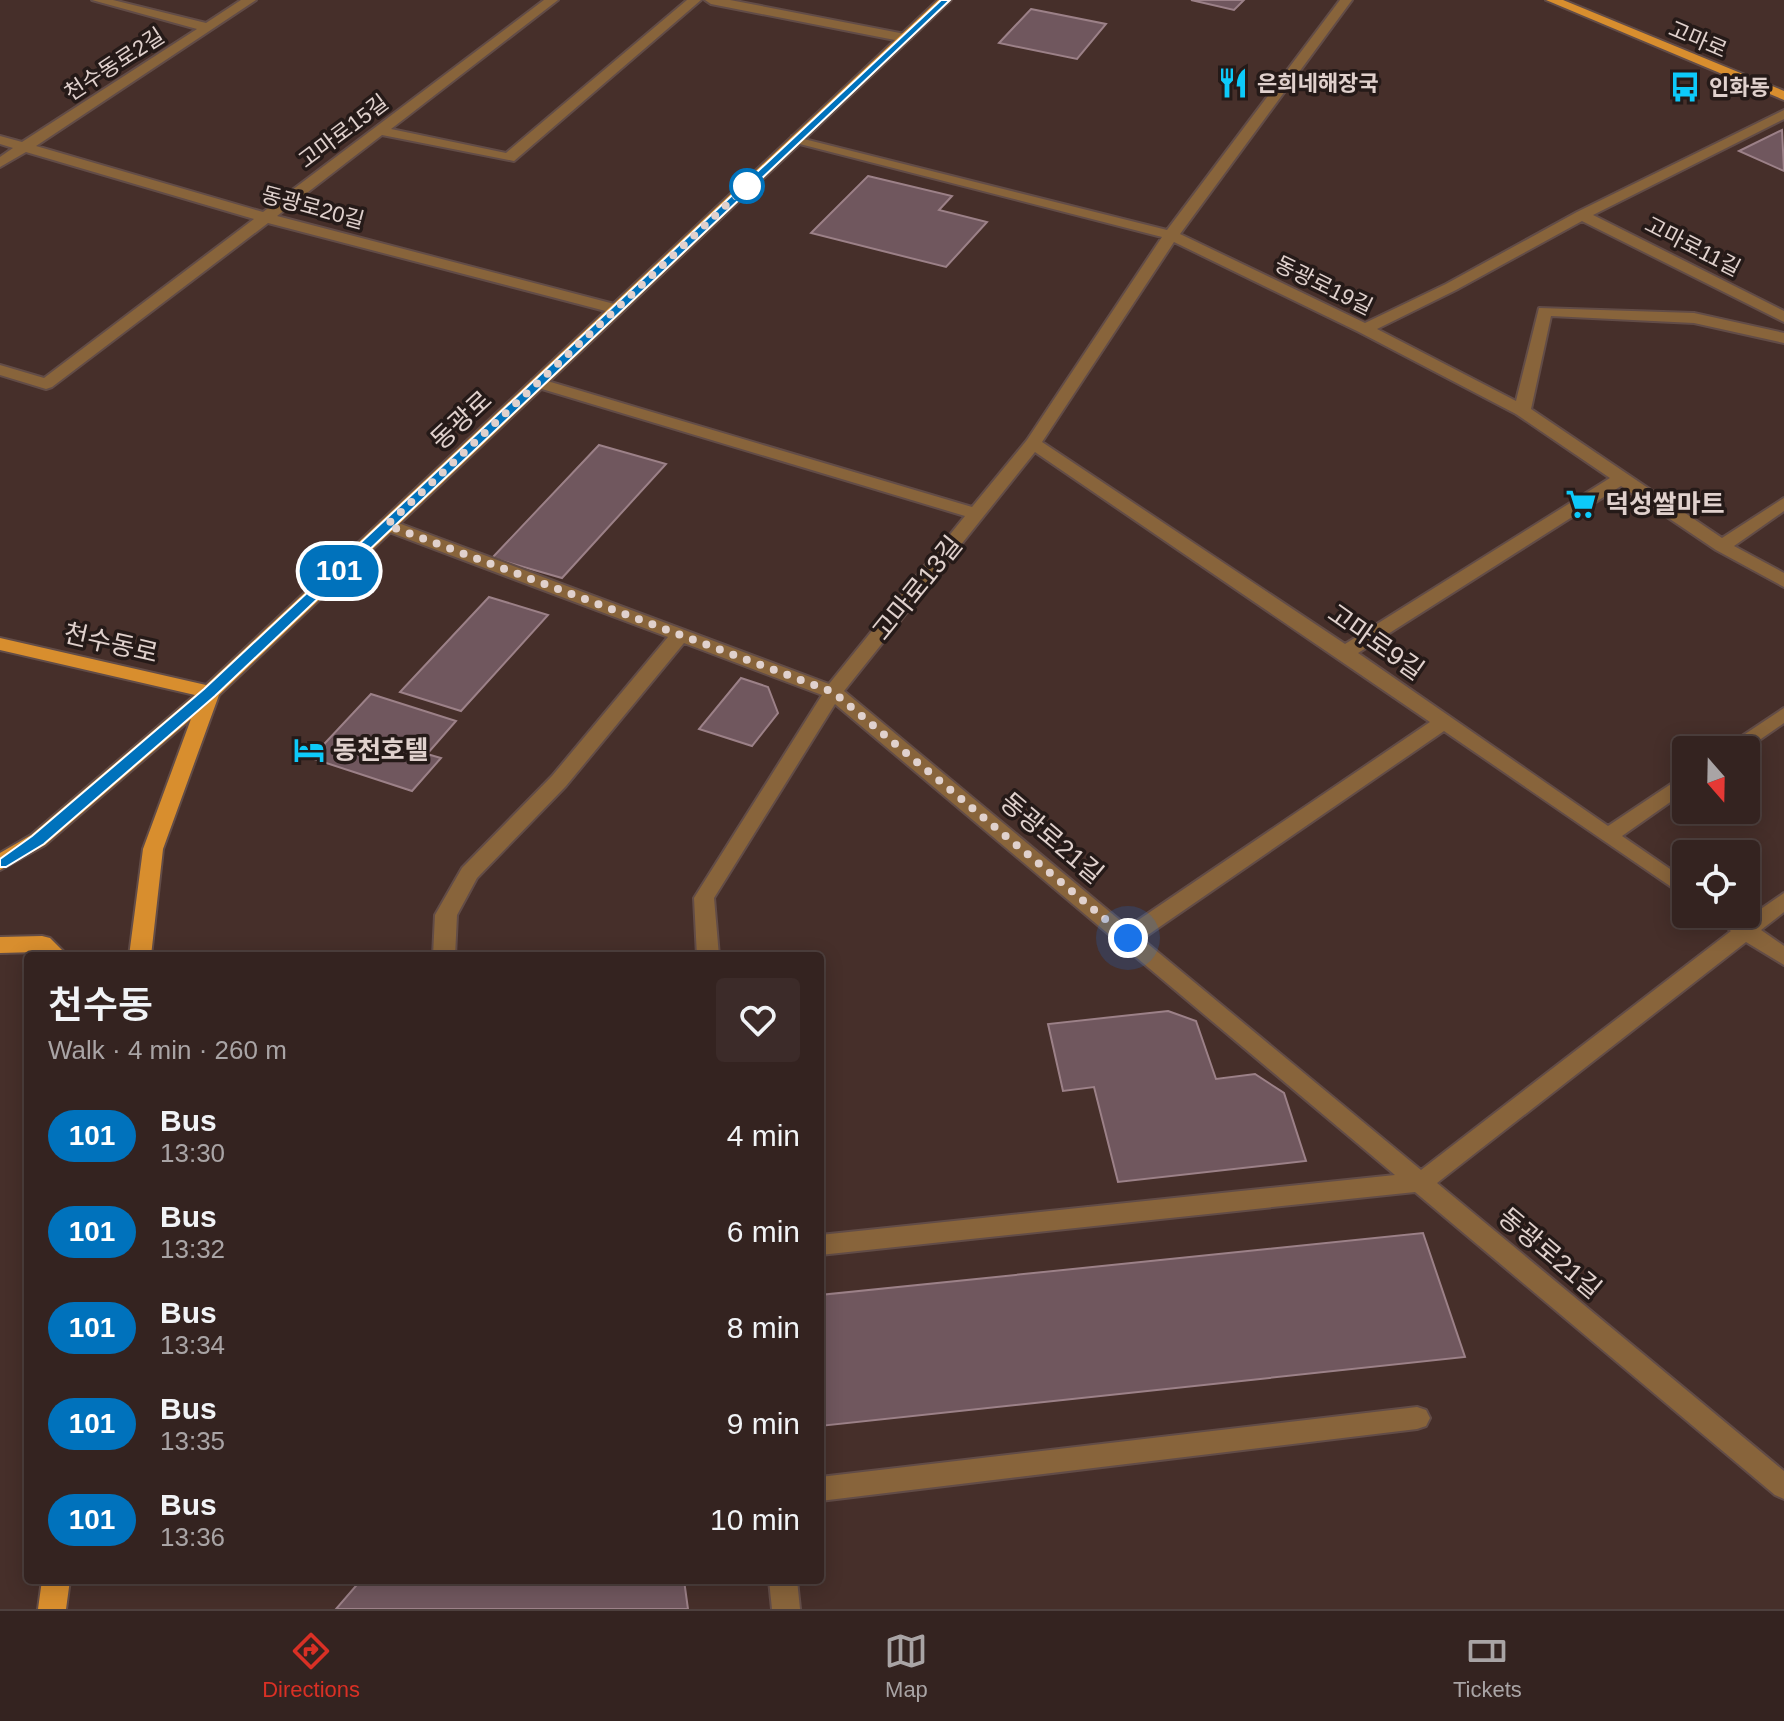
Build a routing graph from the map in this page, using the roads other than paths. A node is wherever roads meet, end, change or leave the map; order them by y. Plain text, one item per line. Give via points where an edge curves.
1 (98, 0) edge
2 (250, 0) edge
3 (552, 0) edge
4 (695, 0) edge
5 (711, 0) edge
6 (945, 0) edge
7 (1346, 0) edge
8 (1552, 0) edge
9 (207, 27) junction
10 (905, 38) junction
11 (1784, 96) edge
12 (1784, 114) edge
13 (381, 131) junction
14 (797, 139) junction
15 (0, 140) edge
16 (25, 146) junction
17 (0, 163) edge
18 (1582, 215) junction
19 (264, 217) junction
20 (1171, 235) junction
21 (617, 309) junction
22 (1784, 317) edge
23 (1365, 329) junction
24 (1784, 338) edge
25 (0, 370) edge
26 (538, 383) junction
27 (1522, 411) junction
28 (1033, 443) junction
29 (1620, 479) junction
30 (1784, 503) edge
31 (976, 514) junction
32 (387, 525) junction
33 (1722, 546) junction
34 (1784, 581) edge
35 (680, 635) junction
36 (0, 644) edge
37 (1345, 653) junction
38 (210, 692) junction
39 (833, 692) junction
40 (1784, 714) edge
41 (1442, 723) junction
42 (1752, 736) edge
43 (1672, 791) edge
44 (1607, 836) junction
45 (0, 863) edge
46 (1672, 880) edge
47 (1784, 901) edge
48 (1743, 928) edge
49 (1746, 930) junction
50 (1128, 938) junction
51 (0, 945) edge
52 (52, 952) edge
53 (140, 952) edge
54 (444, 952) edge
55 (708, 952) edge
56 (1784, 957) edge
57 (1422, 1182) junction
58 (824, 1245) edge
59 (1417, 1418) dead end
60 (1784, 1487) edge
61 (824, 1489) edge
62 (55, 1584) edge
63 (783, 1584) edge
64 (52, 1609) edge
65 (786, 1609) edge

1 - 9 street
2 - 9 street, 천수동로2길
3 - 13 street, 고마로15길
4 - 13 street via 509,158
5 - 10 street
6 - 10 main road, 동광로
7 - 20 street, 고마로13길
8 - 11 main road, 고마로
9 - 16 street, 천수동로2길
10 - 14 main road, 동광로
12 - 18 street
13 - 19 street, 고마로15길
14 - 20 street, 동광로19길
14 - 21 main road, 동광로
15 - 16 street, 동광로20길
16 - 17 street, 천수동로2길
16 - 19 street, 동광로20길
18 - 22 street, 고마로11길
18 - 23 street
19 - 21 street, 동광로20길
19 - 25 street, 고마로15길 via 46,384
20 - 23 street, 동광로19길
20 - 28 street, 고마로13길
21 - 26 main road, 동광로
23 - 27 street, 동광로19길
24 - 27 street via 1694,318 1544,311
26 - 31 street
26 - 32 main road, 동광로
27 - 29 street, 동광로19길
28 - 31 street, 고마로13길
28 - 37 street, 고마로9길
29 - 33 street, 동광로19길
29 - 37 street
30 - 33 street
31 - 39 street, 고마로13길
32 - 35 street, 동광로21길
32 - 38 main road, 동광로
33 - 34 street, 동광로19길
35 - 39 street, 동광로21길
35 - 54 street via 559,781 469,873 446,915
36 - 38 main road, 천수동로
37 - 41 street, 고마로9길
38 - 45 main road, 동광로 via 38,840
38 - 53 main road via 153,849
39 - 50 street, 동광로21길
39 - 55 street, 고마로13길 via 704,898
40 - 42 street
41 - 44 street, 고마로9길
41 - 50 street
43 - 44 street
44 - 46 street, 고마로9길
47 - 49 street
48 - 49 street
49 - 56 street
49 - 57 street
50 - 57 street, 동광로21길
51 - 52 main road via 42,944
57 - 58 street
57 - 60 street, 동광로21길
59 - 61 street
62 - 64 main road
63 - 65 street

